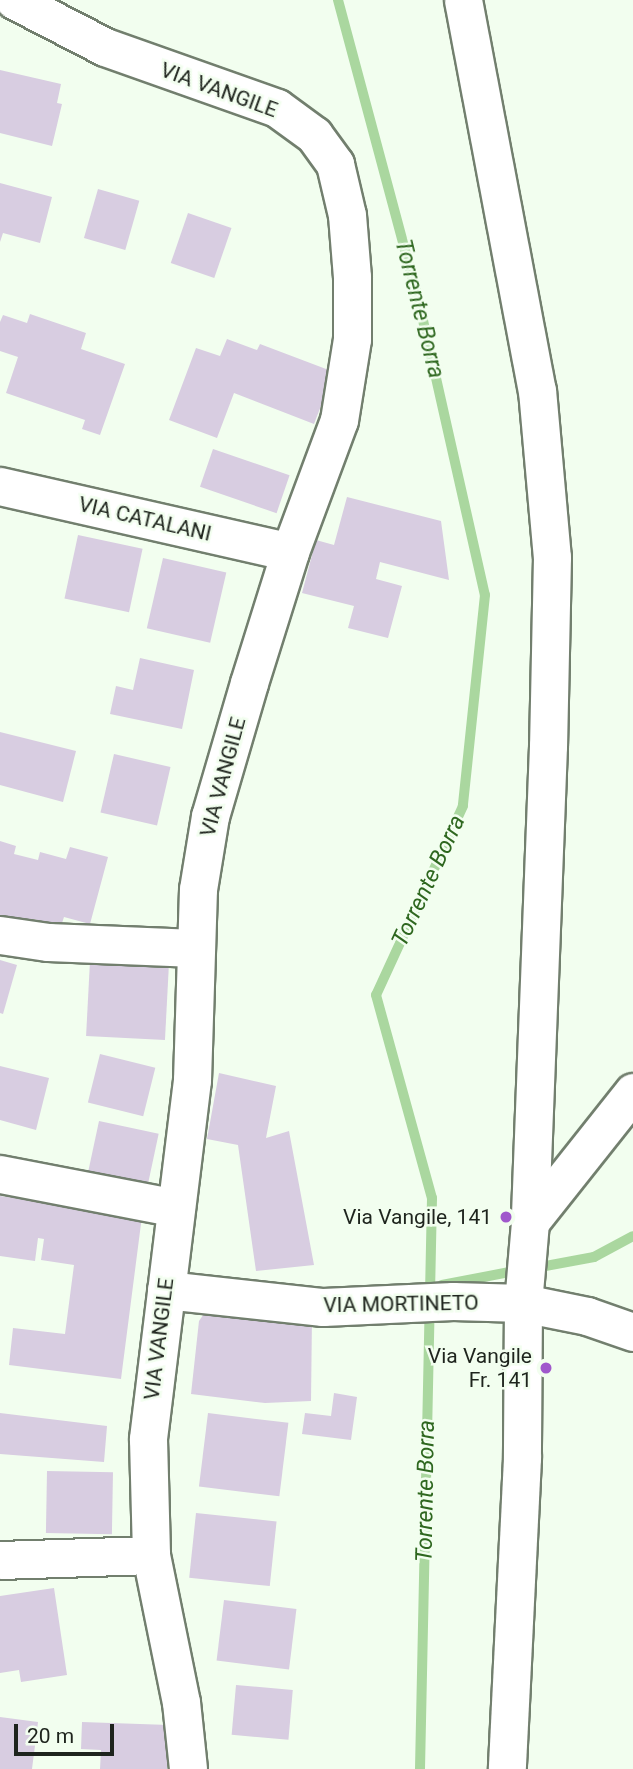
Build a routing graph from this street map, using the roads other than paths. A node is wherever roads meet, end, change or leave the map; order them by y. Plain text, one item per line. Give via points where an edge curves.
1 (14, 0) edge
2 (463, 0) edge
3 (0, 486) edge
4 (290, 552) junction
5 (0, 935) edge
6 (195, 948) junction
7 (633, 1092) edge
8 (0, 1174) edge
9 (176, 1208) junction
10 (530, 1222) junction
11 (166, 1290) junction
12 (523, 1303) junction
13 (633, 1332) edge
14 (151, 1555) junction
15 (0, 1560) edge
16 (188, 1769) edge
17 (507, 1769) edge

1 - 4 street, VIA VANGILE via 105,47 277,108 314,135 335,164 347,215 352,339 339,420
2 - 10 street via 537,390 552,557
3 - 4 street, VIA CATALANI
4 - 6 street, VIA VANGILE via 210,816 198,889
5 - 6 street via 48,942
6 - 9 street, VIA VANGILE via 192,1080
7 - 10 street
8 - 9 street
9 - 11 street, VIA VANGILE
10 - 12 street
11 - 12 street, VIA MORTINETO via 323,1307
11 - 14 street, VIA VANGILE via 148,1439
12 - 13 street, VIA MORTINETO via 587,1316
12 - 17 street via 522,1458
14 - 15 street
14 - 16 street, VIA VANGILE via 181,1702

